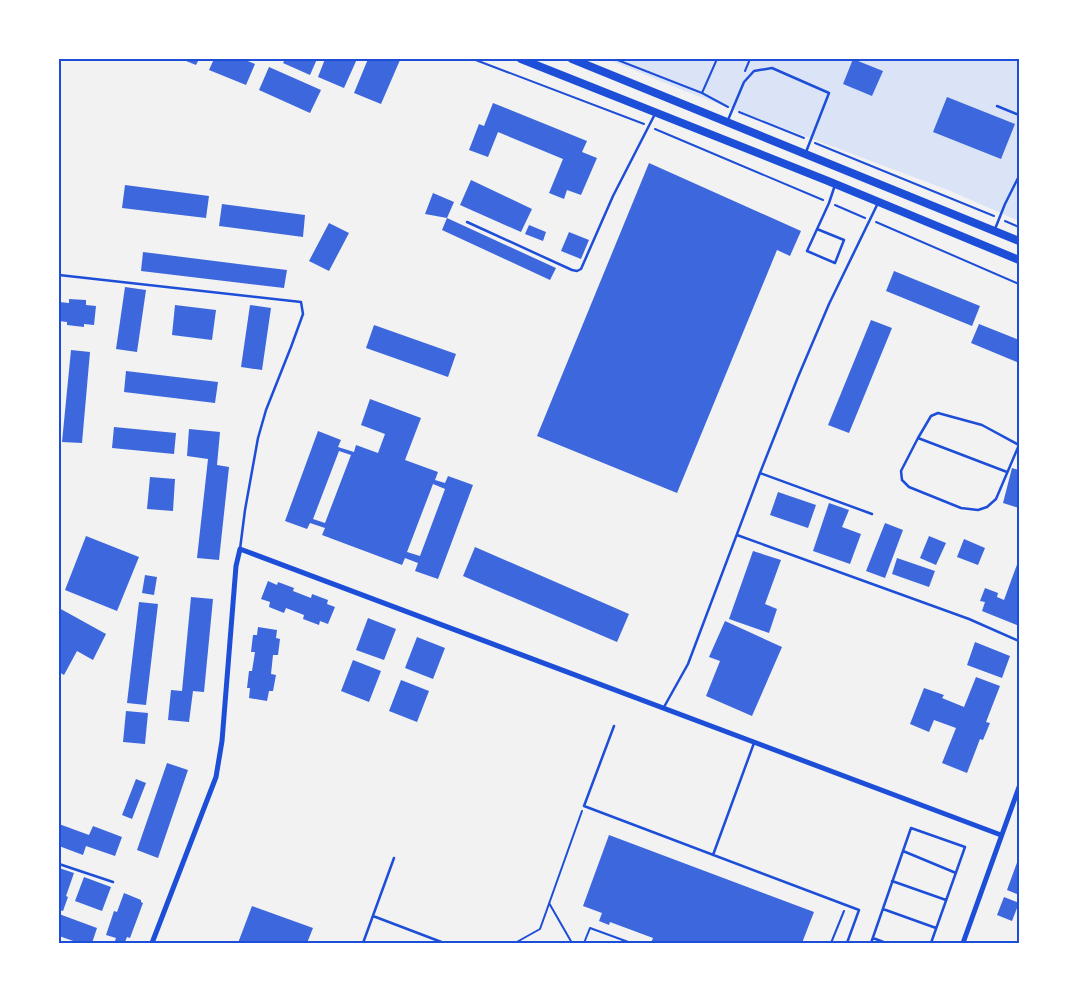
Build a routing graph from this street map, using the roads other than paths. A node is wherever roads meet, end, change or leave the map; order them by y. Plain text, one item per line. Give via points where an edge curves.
1 (521, 59) edge
2 (572, 59) edge
3 (997, 106) dead end
4 (656, 113) junction
5 (1019, 115) edge
6 (727, 122) junction
7 (805, 154) junction
8 (834, 166) junction
9 (1019, 176) edge
10 (832, 182) junction
11 (878, 201) junction
12 (467, 222) dead end
13 (817, 229) junction
14 (995, 230) junction
15 (1019, 241) edge
16 (1019, 260) edge
17 (59, 276) edge
18 (918, 438) junction
19 (1007, 472) junction
20 (760, 473) junction
21 (872, 514) dead end
22 (737, 535) junction
23 (240, 549) junction
24 (1019, 641) edge
25 (664, 708) junction
26 (614, 726) dead end
27 (754, 742) junction
28 (1019, 787) edge
29 (1001, 835) junction
30 (902, 851) junction
31 (713, 855) junction
32 (394, 858) dead end
33 (59, 864) edge
34 (956, 873) junction
35 (892, 881) junction
36 (114, 882) dead end
37 (946, 900) junction
38 (883, 909) junction
39 (373, 915) junction
40 (936, 928) junction
41 (873, 938) junction
42 (152, 943) edge
43 (362, 943) edge
44 (444, 943) edge
45 (847, 943) edge
46 (871, 943) edge
47 (886, 943) edge
48 (931, 943) edge
49 (962, 943) edge

1 - 4 main road
2 - 6 main road
3 - 5 lane
4 - 10 main road
4 - 12 lane via 577,271
6 - 7 main road
6 - 7 lane via 744,82 754,71 772,68 829,93
7 - 8 main road
8 - 10 main road
8 - 14 main road
9 - 14 lane
10 - 11 main road
10 - 13 lane via 829,203
11 - 16 main road
11 - 20 lane via 829,304
13 - 13 lane via 807,251 835,262 844,240
14 - 15 main road
17 - 23 lane via 301,302 303,314 258,438
18 - 19 lane
18 - 19 lane via 931,416 938,413 982,425 1019,445
18 - 19 lane via 902,472 902,480 909,487 961,508 978,510 987,507 996,499
20 - 21 lane
20 - 22 lane
22 - 24 lane via 969,619
22 - 25 lane via 688,664
23 - 25 street
23 - 42 street via 216,777
25 - 27 street
26 - 31 lane via 584,806
27 - 29 street
27 - 31 lane
28 - 29 street
29 - 49 street
30 - 34 lane
30 - 34 lane via 910,828 965,847
30 - 35 lane
31 - 45 lane via 859,910
32 - 39 lane
33 - 36 lane
34 - 37 lane
35 - 37 lane
35 - 38 lane
37 - 40 lane
38 - 40 lane
38 - 41 lane
39 - 43 lane
39 - 44 lane
40 - 48 lane
41 - 46 lane
41 - 47 lane

